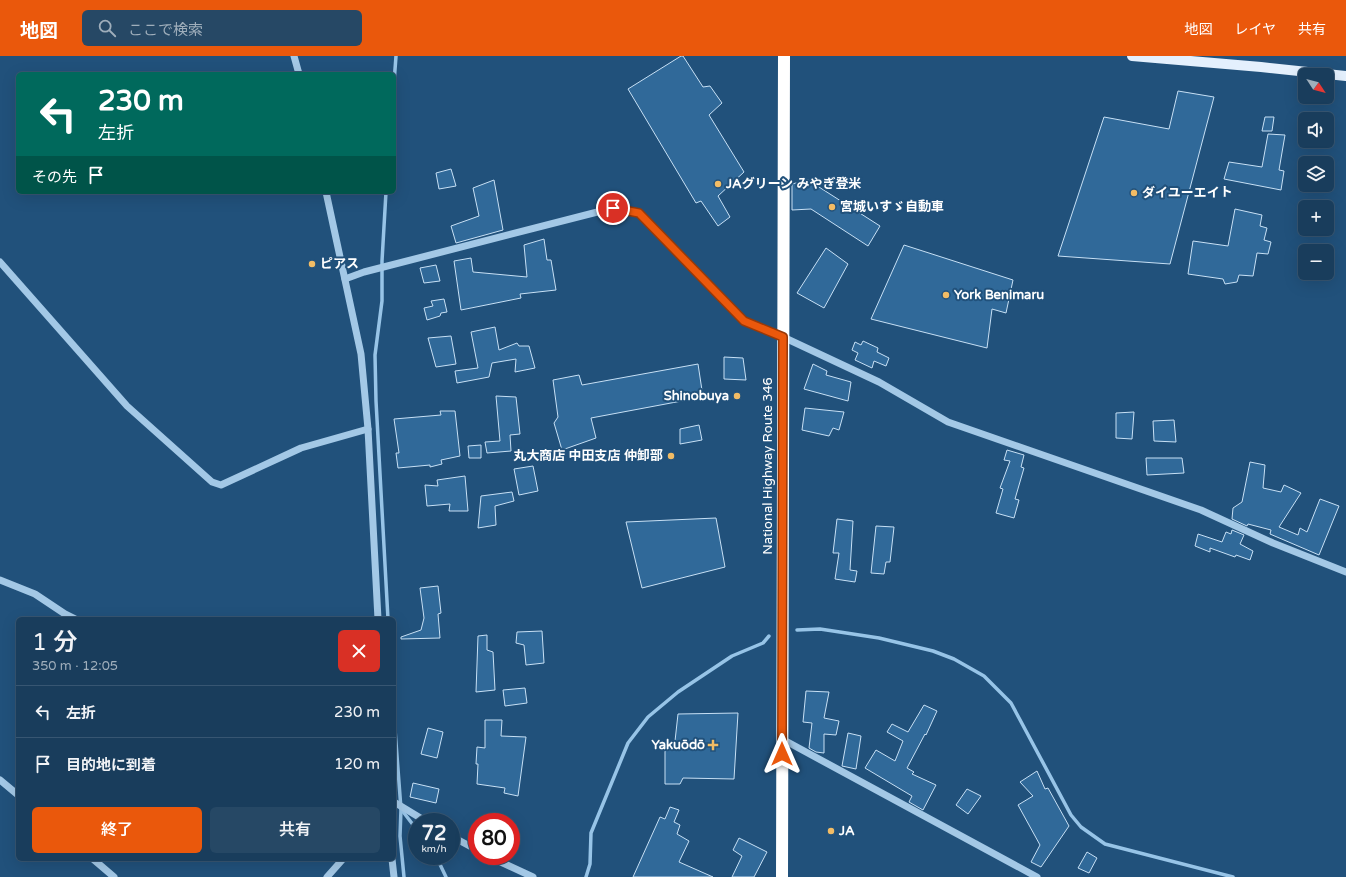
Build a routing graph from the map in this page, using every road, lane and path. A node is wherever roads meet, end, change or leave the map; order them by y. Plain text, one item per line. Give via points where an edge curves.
1 (294, 56) edge
2 (784, 56) edge
3 (1132, 56) edge
4 (298, 72) edge
5 (1346, 76) edge
6 (326, 194) edge
7 (0, 262) edge
8 (346, 279) junction
9 (783, 337) junction
10 (368, 429) junction
11 (1346, 572) edge
12 (0, 580) edge
13 (71, 617) edge
14 (378, 617) edge
15 (782, 739) junction
16 (0, 780) edge
17 (16, 793) edge
18 (396, 803) edge
19 (412, 813) edge
20 (95, 861) edge
21 (341, 861) edge
22 (392, 861) edge
23 (507, 865) edge
24 (114, 877) edge
25 (327, 877) edge
26 (394, 877) edge
27 (533, 877) edge
28 (782, 877) edge
29 (1037, 877) edge

1 - 4 street
2 - 9 highway, National Highway Route 346
3 - 5 main road
6 - 8 street
7 - 10 street via 127,406 212,482 221,485 301,448
8 - 9 street via 364,272 613,208 639,213 744,321
8 - 10 street via 361,354
9 - 11 street via 879,382 948,422 1201,510 1273,543
9 - 15 highway, National Highway Route 346
10 - 14 street
12 - 13 street via 35,594
15 - 28 highway, National Highway Route 346
15 - 29 street
16 - 17 street
18 - 19 street
20 - 24 street
21 - 25 street
22 - 26 street
23 - 27 street

